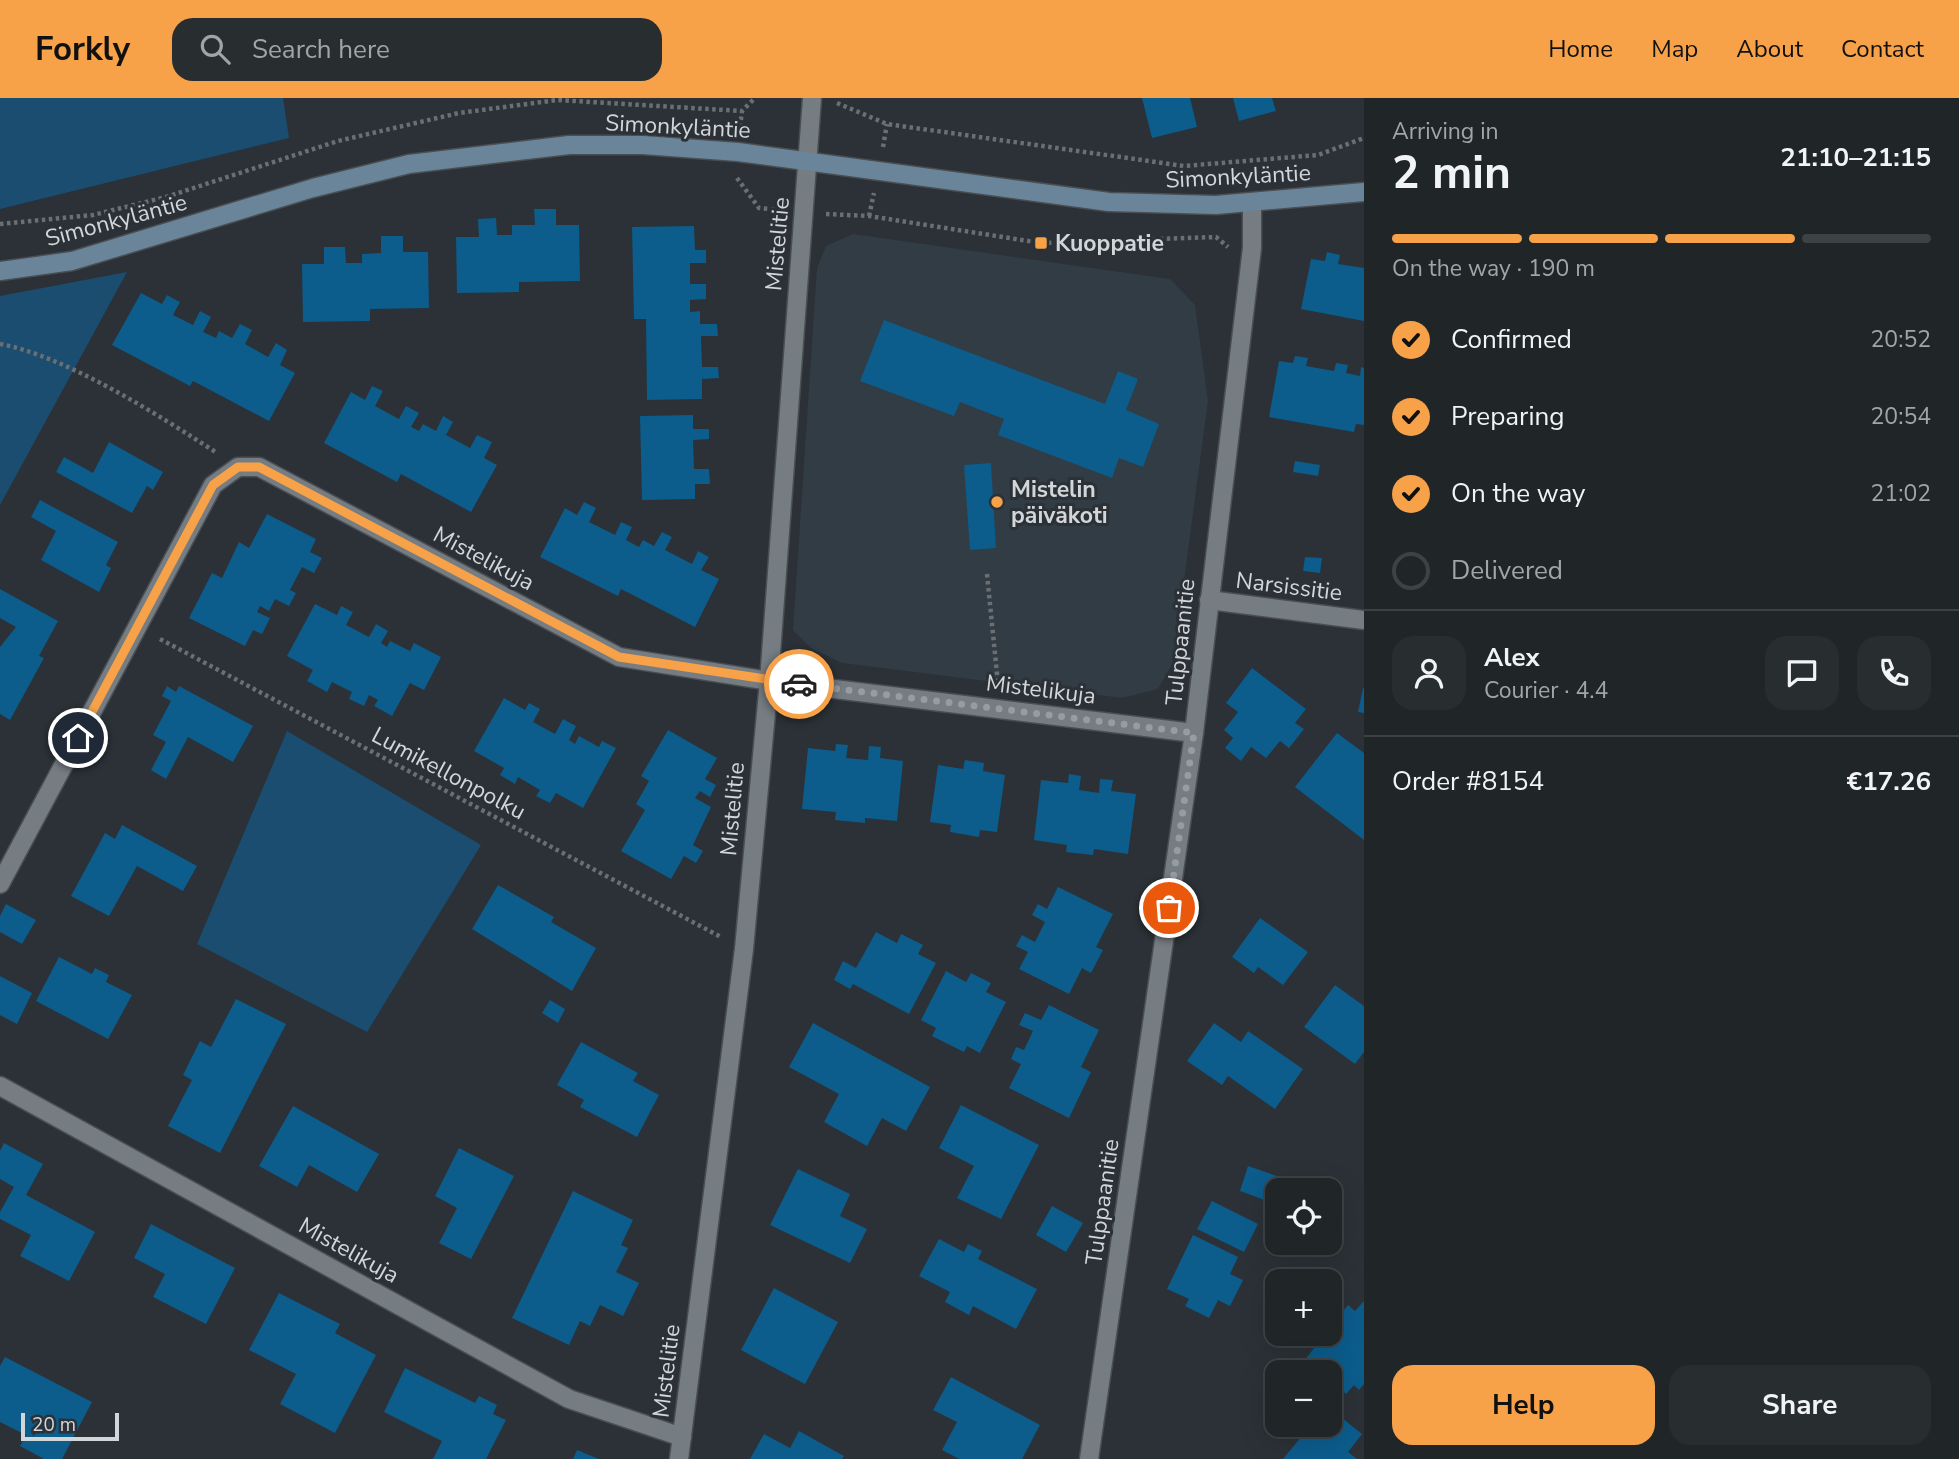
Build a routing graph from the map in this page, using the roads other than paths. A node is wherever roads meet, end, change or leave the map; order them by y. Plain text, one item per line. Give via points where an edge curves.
1 (812, 99) edge
2 (808, 161) junction
3 (1364, 191) edge
4 (1252, 203) junction
5 (0, 271) edge
6 (1209, 600) junction
7 (1364, 620) edge
8 (768, 681) junction
9 (1194, 733) junction
10 (0, 884) edge
11 (0, 1086) edge
12 (682, 1437) junction
13 (679, 1459) edge
14 (1089, 1459) edge

1 - 2 street
2 - 4 main road, Simonkyläntie via 1109,202
2 - 5 main road, Simonkyläntie via 643,145 489,152 409,164 313,188 72,261
2 - 8 street, Mistelitie
3 - 4 main road, Simonkyläntie
4 - 6 street, Tulppaanitie via 1252,248
6 - 7 street, Narsissitie
6 - 9 street, Tulppaanitie
8 - 9 street, Mistelikuja
8 - 10 street, Mistelikuja via 619,657 259,467 238,467 213,485
8 - 12 street, Mistelitie via 744,949
9 - 14 street, Tulppaanitie
11 - 12 street, Mistelikuja via 569,1399
12 - 13 street, Mistelitie

